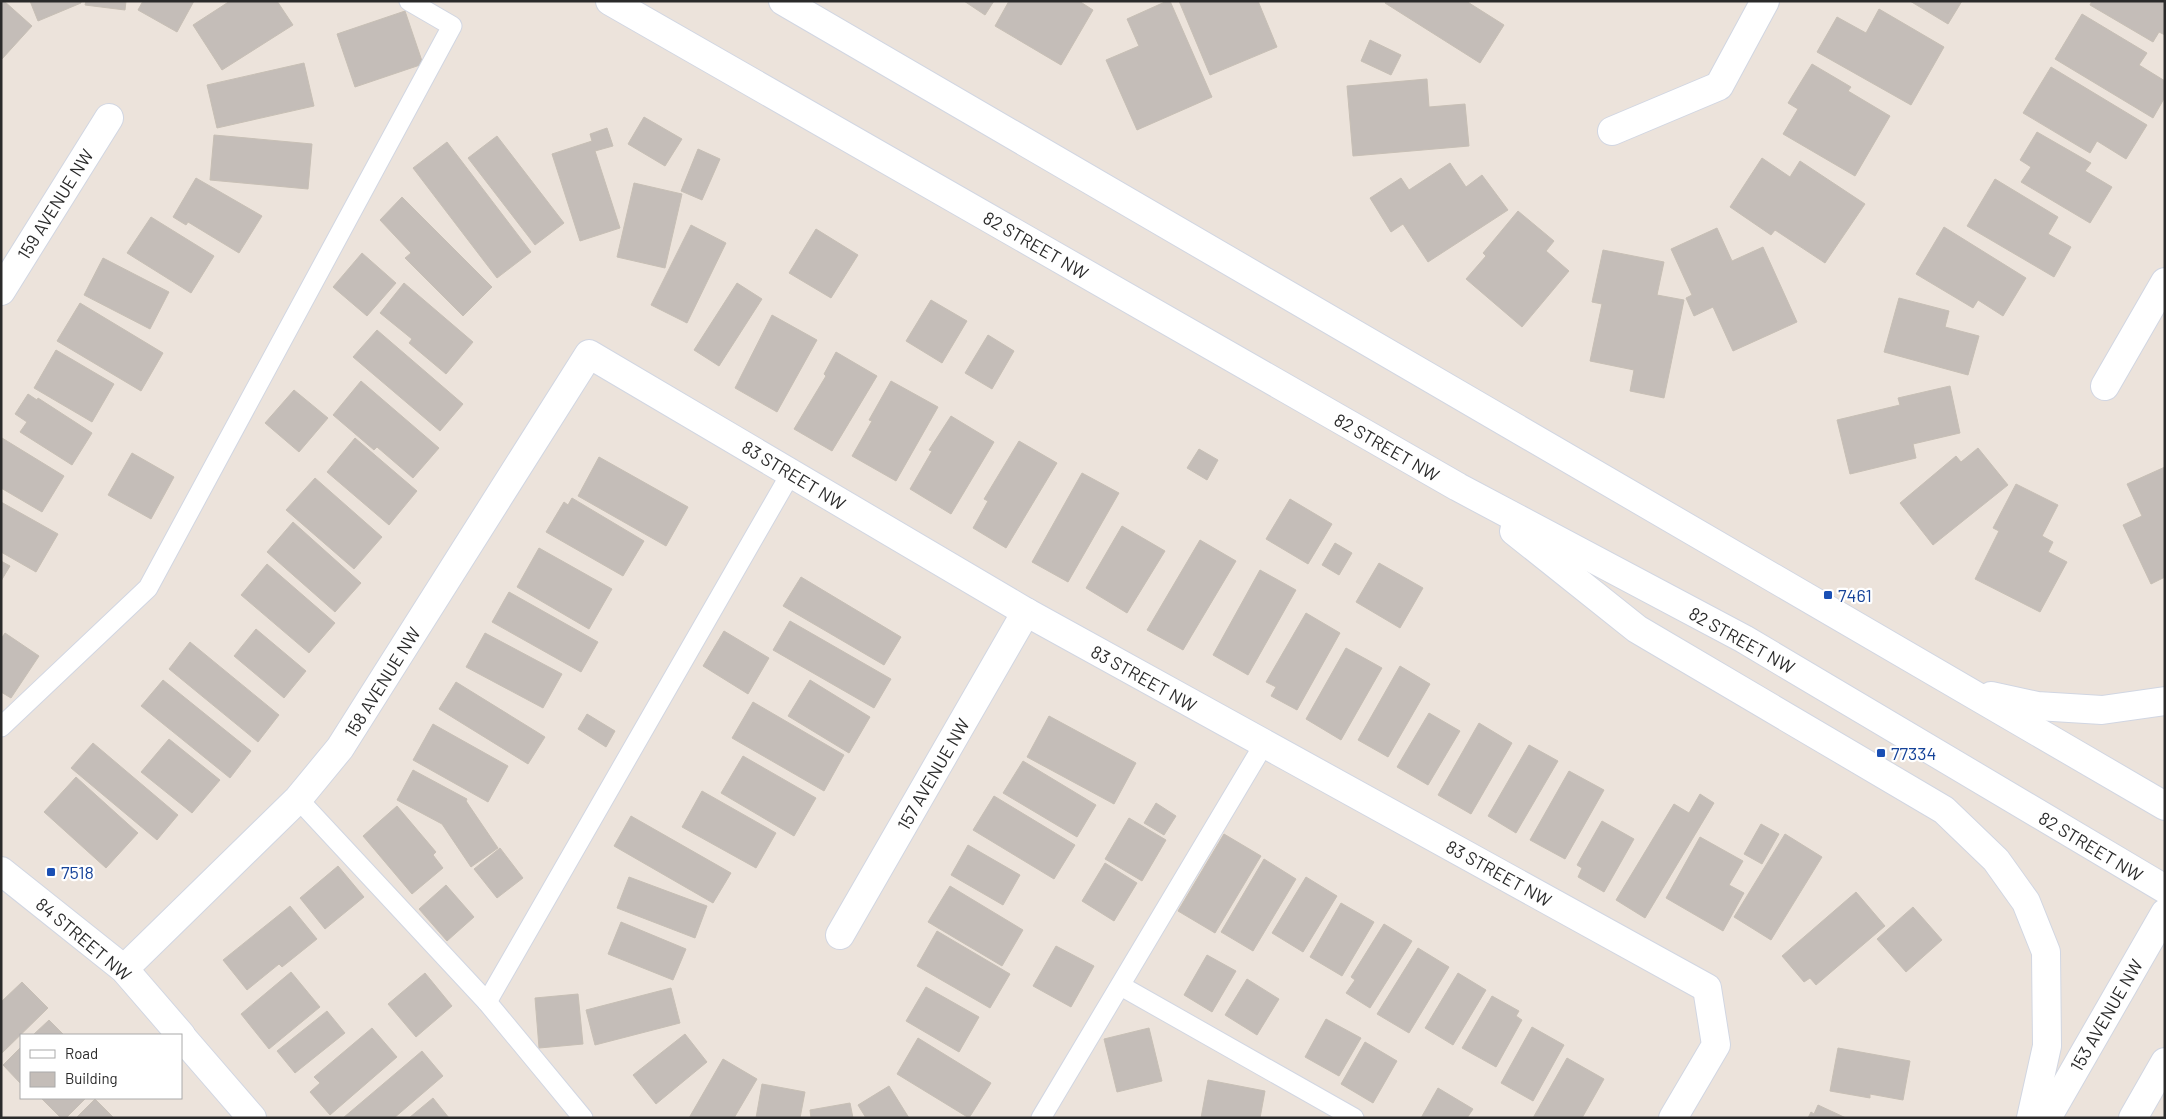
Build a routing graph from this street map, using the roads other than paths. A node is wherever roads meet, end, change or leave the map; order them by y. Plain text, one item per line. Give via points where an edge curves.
1 (410, 1) edge
2 (610, 1) edge
3 (783, 1) edge
4 (1766, 1) edge
5 (109, 118) dead end
6 (1612, 131) dead end
7 (2165, 282) edge
8 (1, 291) edge
9 (590, 354) joint
10 (2106, 386) dead end
11 (790, 473) junction
12 (1458, 487) junction
13 (1026, 612) junction
14 (1966, 691) junction
15 (2165, 701) edge
16 (1, 727) edge
17 (1264, 744) junction
18 (298, 799) junction
19 (2165, 806) edge
20 (1, 871) edge
21 (2165, 889) edge
22 (2165, 913) edge
23 (840, 935) dead end
24 (124, 969) junction
25 (1121, 986) junction
26 (486, 1002) junction
27 (180, 1034) edge
28 (182, 1036) edge
29 (2165, 1062) edge
30 (252, 1118) edge
31 (583, 1118) edge
32 (1041, 1118) edge
33 (1354, 1118) edge
34 (1673, 1118) edge
35 (2031, 1118) edge
36 (2047, 1118) edge
37 (2133, 1118) edge

1 - 16 lane via 452,26 148,588
2 - 12 main road, 82 STREET NW
3 - 14 main road
4 - 6 main road via 1719,86
5 - 8 main road, 159 AVENUE NW
7 - 10 main road
9 - 11 main road, 83 STREET NW
9 - 18 main road, 158 AVENUE NW via 340,748
11 - 13 main road, 83 STREET NW
11 - 26 lane
12 - 21 main road, 82 STREET NW via 1744,639
12 - 35 main road via 1637,629 1944,810 1996,860 2026,902 2046,952 2047,1046
13 - 17 main road, 83 STREET NW
13 - 23 main road, 157 AVENUE NW
14 - 15 main road via 2037,706 2102,710
14 - 19 main road
17 - 25 lane
17 - 34 main road, 83 STREET NW via 1707,988 1716,1045
18 - 24 main road, 158 AVENUE NW
18 - 26 lane
20 - 24 main road, 84 STREET NW
22 - 36 main road, 153 AVENUE NW
24 - 27 main road, 84 STREET NW
25 - 32 lane
25 - 33 lane
26 - 31 lane
28 - 30 main road, 84 STREET NW
29 - 37 main road

